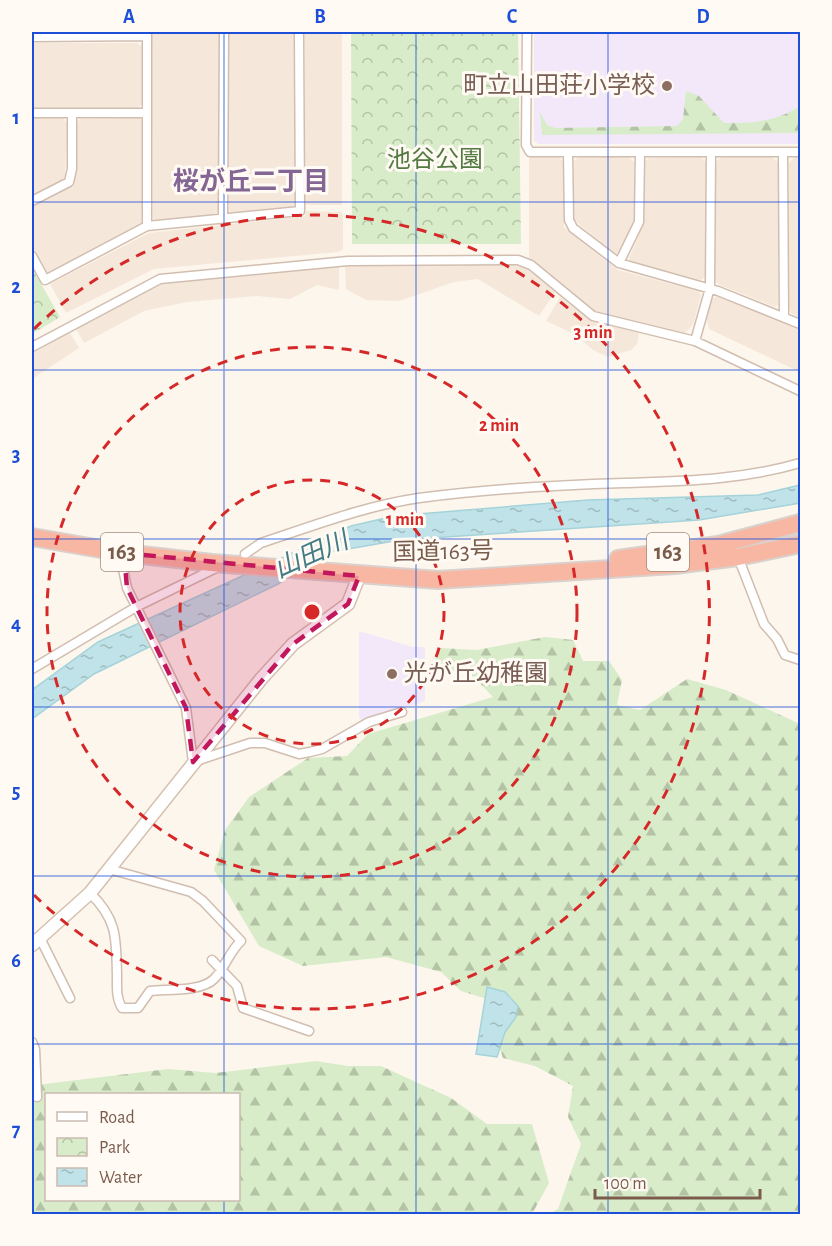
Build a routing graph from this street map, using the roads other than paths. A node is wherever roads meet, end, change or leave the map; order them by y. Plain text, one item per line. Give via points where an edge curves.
1 (224, 32) edge
2 (299, 32) edge
3 (526, 32) edge
4 (147, 34) edge
5 (32, 37) edge
6 (32, 113) edge
7 (72, 113) junction
8 (147, 113) junction
9 (568, 152) junction
10 (640, 152) junction
11 (711, 152) junction
12 (783, 152) junction
13 (801, 152) edge
14 (32, 201) edge
15 (223, 218) junction
16 (147, 226) junction
17 (32, 256) edge
18 (619, 263) junction
19 (710, 288) junction
20 (784, 317) junction
21 (801, 324) edge
22 (695, 341) junction
23 (32, 347) edge
24 (801, 392) edge
25 (801, 463) edge
26 (801, 522) edge
27 (32, 537) edge
28 (801, 544) edge
29 (124, 553) junction
30 (738, 557) junction
31 (239, 559) junction
32 (214, 569) dead end
33 (534, 573) junction
34 (359, 576) junction
35 (137, 609) junction
36 (800, 660) edge
37 (32, 669) edge
38 (402, 712) dead end
39 (193, 762) junction
40 (109, 869) junction
41 (90, 893) junction
42 (36, 942) edge
43 (212, 960) dead end
44 (220, 968) junction
45 (70, 998) dead end
46 (309, 1031) dead end
47 (32, 1042) edge
48 (37, 1097) dead end

1 - 15 street
2 - 15 street via 300,211
3 - 9 street via 527,149 533,153
4 - 5 street
4 - 8 street
6 - 7 street
7 - 8 street
7 - 14 street via 69,182
8 - 16 street
9 - 10 street
9 - 18 street via 568,220
10 - 11 street
10 - 18 street via 639,222
11 - 12 street
11 - 19 street
12 - 13 street
12 - 20 street
15 - 16 street
16 - 17 street via 45,280
18 - 19 street
19 - 20 street
19 - 22 street
20 - 21 street
22 - 23 street via 593,316 519,260 348,261 160,279
22 - 24 street
25 - 31 street via 747,476 393,502 261,543
26 - 33 highway, 国道163号 / 163 via 718,545
27 - 29 highway, 国道163号 / 163
28 - 30 highway, 国道163号 / 163
29 - 31 highway, 国道163号 / 163
29 - 35 street via 123,569
30 - 33 highway, 国道163号 / 163
30 - 36 street via 764,624 785,655
31 - 34 highway, 国道163号 / 163
32 - 35 street
33 - 34 highway, 国道163号 / 163 via 438,580
34 - 39 street via 348,604 293,644
35 - 37 street
35 - 39 street via 186,708
38 - 39 street via 369,722 316,750 299,754 265,743 250,743
39 - 40 street
40 - 41 street
40 - 44 street via 191,892 203,901 241,941
41 - 42 street
41 - 44 street via 104,907 115,930 117,995 122,1008 138,1008 150,991 202,986 215,978
42 - 45 street
43 - 44 street
44 - 46 street via 237,986 243,1008
47 - 48 street

